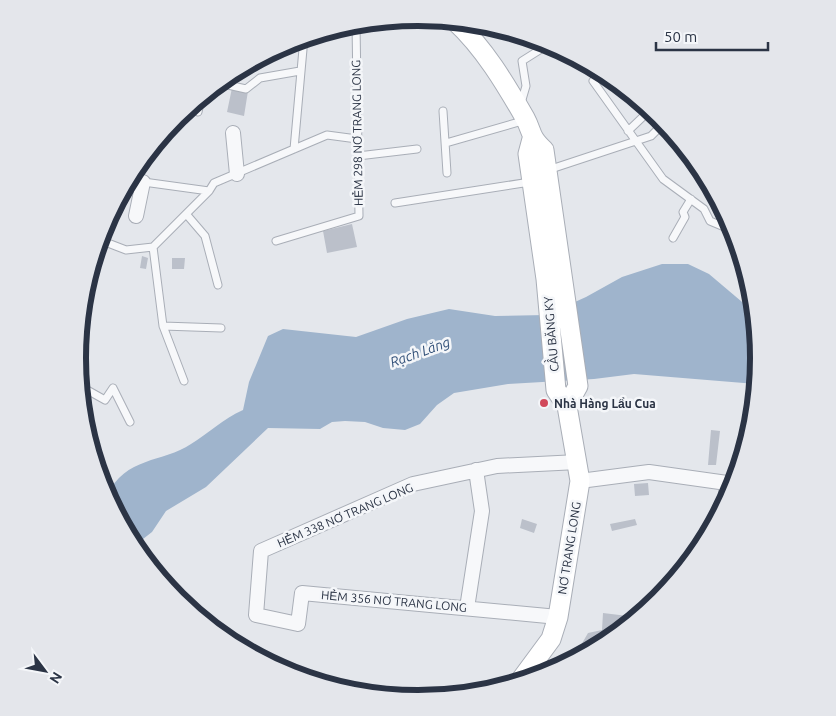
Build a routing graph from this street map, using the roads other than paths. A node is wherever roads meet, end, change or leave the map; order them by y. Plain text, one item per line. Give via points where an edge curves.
1 (463, 29) edge
2 (356, 32) edge
3 (303, 47) edge
4 (540, 50) edge
5 (300, 71) junction
6 (596, 78) edge
7 (229, 85) edge
8 (443, 111) dead end
9 (523, 115) junction
10 (644, 116) edge
11 (658, 129) edge
12 (628, 132) junction
13 (233, 133) dead end
14 (357, 139) junction
15 (532, 139) junction
16 (634, 140) junction
17 (446, 143) junction
18 (294, 149) junction
19 (417, 149) dead end
20 (358, 156) junction
21 (548, 170) junction
22 (447, 173) dead end
23 (237, 174) junction
24 (138, 181) edge
25 (533, 182) junction
26 (136, 184) edge
27 (209, 191) junction
28 (690, 199) junction
29 (395, 203) dead end
30 (187, 214) junction
31 (136, 216) dead end
32 (722, 226) edge
33 (673, 238) dead end
34 (276, 241) dead end
35 (107, 243) edge
36 (153, 247) junction
37 (554, 279) junction
38 (218, 286) dead end
39 (163, 326) junction
40 (221, 328) dead end
41 (184, 381) dead end
42 (88, 390) edge
43 (556, 390) joint
44 (567, 406) junction
45 (130, 422) dead end
46 (578, 462) junction
47 (476, 470) junction
48 (580, 481) junction
49 (725, 482) edge
50 (467, 608) junction
51 (256, 616) joint
52 (558, 617) junction
53 (528, 671) edge

1 - 9 main road via 474,39
2 - 14 lane, HẺM 298 NƠ TRANG LONG
3 - 5 lane
4 - 9 lane via 522,61 526,86
5 - 7 lane via 260,78 246,89
5 - 18 lane
6 - 12 lane via 593,81
8 - 17 lane
9 - 15 main road
9 - 17 lane
10 - 12 lane
11 - 16 lane via 650,136
12 - 16 lane
13 - 23 street
14 - 18 lane via 327,135
14 - 20 lane, HẺM 298 NƠ TRANG LONG
15 - 21 main road via 544,150
15 - 25 main road via 528,154
16 - 21 lane
16 - 28 lane via 663,179
17 - 22 lane
18 - 23 lane
19 - 20 lane
20 - 34 lane, HẺM 298 NƠ TRANG LONG via 359,216
21 - 37 main road
23 - 27 lane via 214,183
24 - 27 lane
25 - 29 lane
25 - 37 main road
26 - 31 street
27 - 30 lane
28 - 32 lane via 704,209 710,221
28 - 33 lane via 683,212 685,217
30 - 36 lane
30 - 38 lane via 205,236
35 - 36 lane via 126,250
36 - 39 lane
37 - 43 main road, CẦU BĂNG KY
37 - 44 main road, CẦU BĂNG KY via 578,386
39 - 40 lane
39 - 41 lane
42 - 45 lane via 105,400 113,388
43 - 44 main road, NƠ TRANG LONG
44 - 46 main road, NƠ TRANG LONG
46 - 47 street, HẺM 338 NƠ TRANG LONG
46 - 48 main road, NƠ TRANG LONG
47 - 50 street via 482,511
47 - 51 street, HẺM 338 NƠ TRANG LONG via 413,484 261,551
48 - 49 street via 649,472
48 - 52 main road, NƠ TRANG LONG
50 - 51 street, HẺM 356 NƠ TRANG LONG via 302,593 298,624
50 - 52 street, HẺM 356 NƠ TRANG LONG
52 - 53 main road, NƠ TRANG LONG via 550,639

